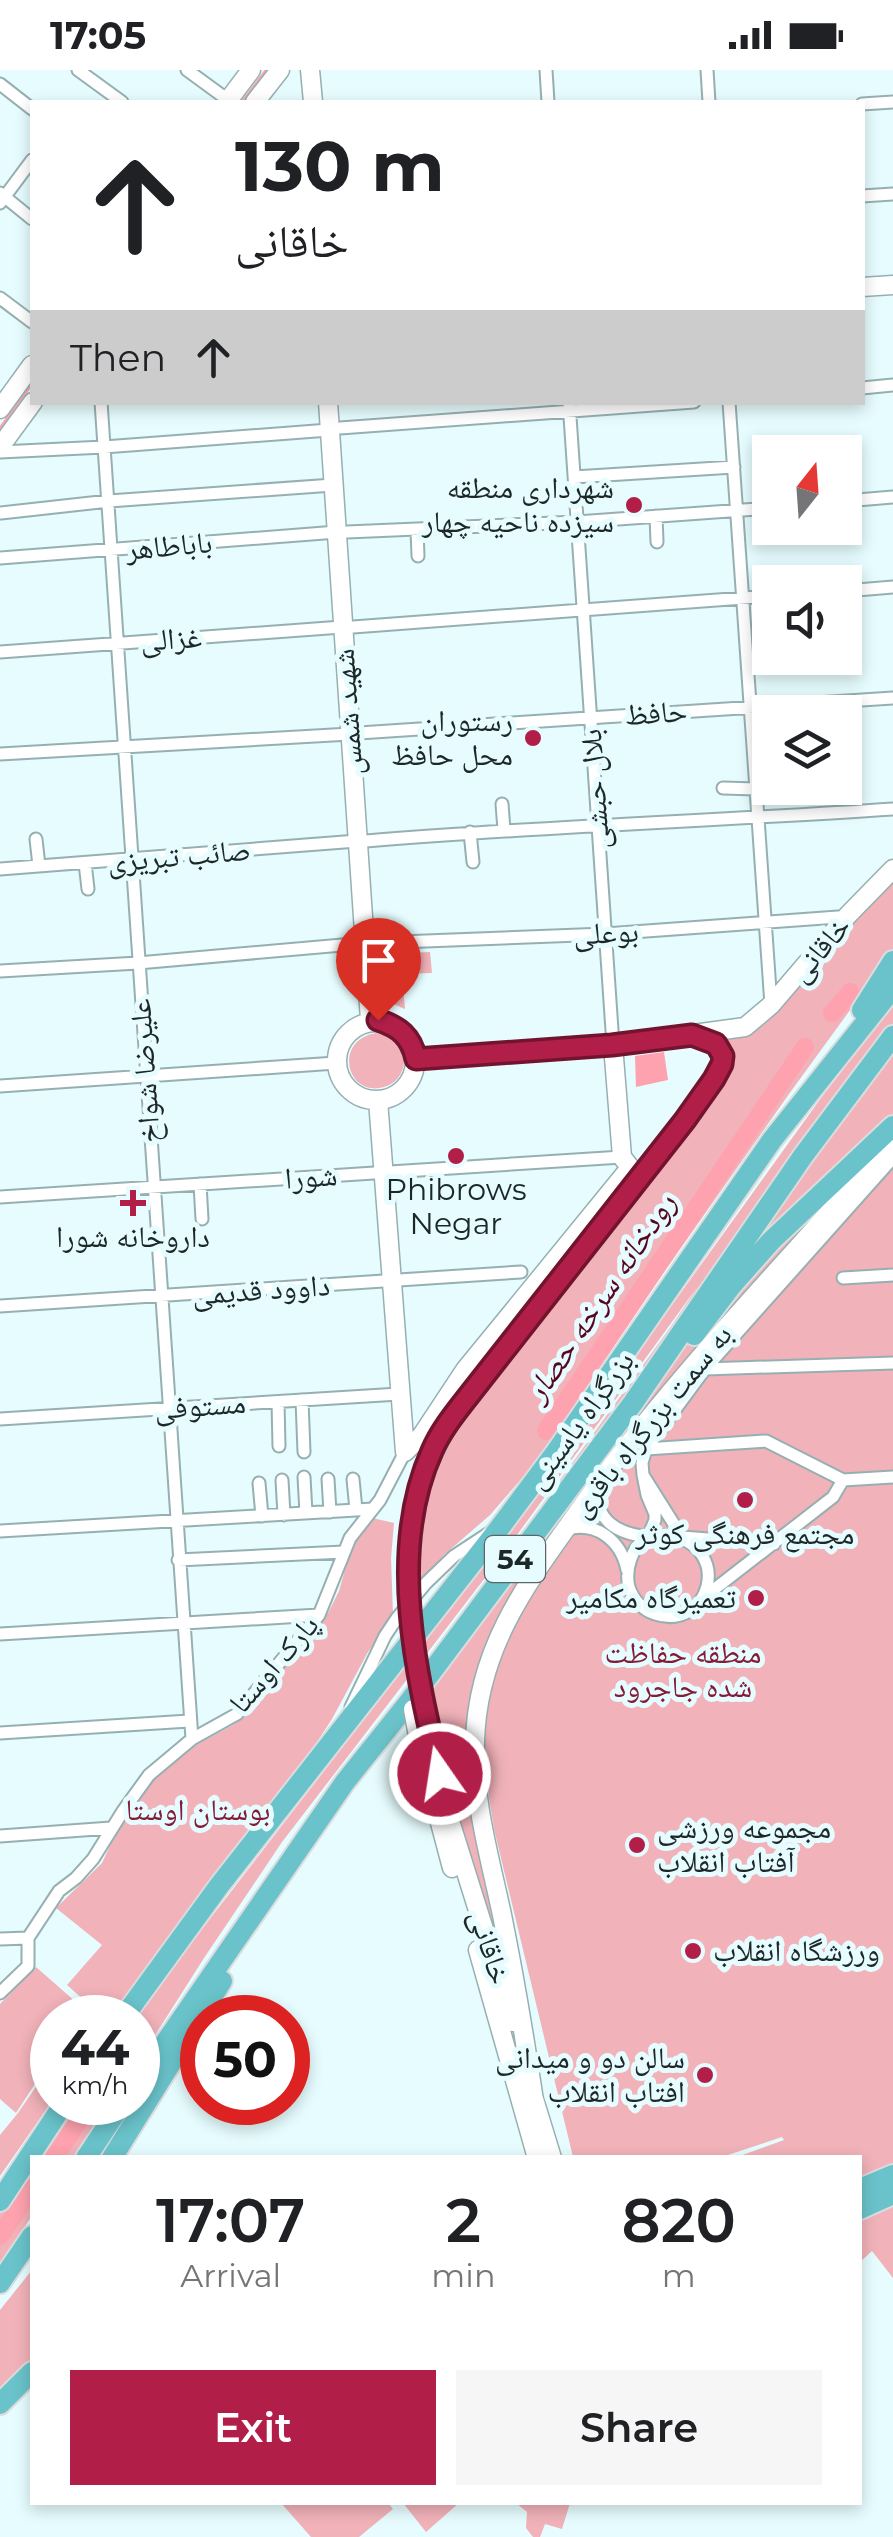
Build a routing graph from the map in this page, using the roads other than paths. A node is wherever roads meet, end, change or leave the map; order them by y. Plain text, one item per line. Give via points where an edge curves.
1 (78, 70) edge
2 (186, 70) edge
3 (250, 70) edge
4 (280, 70) edge
5 (310, 70) edge
6 (546, 70) edge
7 (706, 70) edge
8 (0, 84) edge
9 (119, 100) edge
10 (227, 100) edge
11 (229, 100) edge
12 (257, 100) edge
13 (313, 100) edge
14 (548, 100) edge
15 (709, 100) edge
16 (893, 102) edge
17 (865, 104) edge
18 (30, 107) edge
19 (30, 163) edge
20 (893, 194) edge
21 (865, 196) edge
22 (2, 198) edge
23 (30, 218) edge
24 (893, 285) edge
25 (865, 287) edge
26 (0, 298) edge
27 (30, 320) edge
28 (30, 368) edge
29 (893, 385) edge
30 (865, 388) edge
31 (30, 405) edge
32 (102, 405) edge
33 (329, 405) edge
34 (338, 405) edge
35 (619, 405) edge
36 (729, 405) edge
37 (1, 406) edge
38 (569, 407) edge
39 (334, 429) junction
40 (104, 447) junction
41 (0, 450) edge
42 (734, 467) junction
43 (574, 477) junction
44 (333, 484) junction
45 (893, 497) edge
46 (862, 500) edge
47 (109, 501) junction
48 (752, 509) edge
49 (737, 510) junction
50 (1, 514) edge
51 (656, 516) junction
52 (577, 522) junction
53 (418, 530) junction
54 (342, 532) junction
55 (658, 542) dead end
56 (111, 551) junction
57 (418, 556) dead end
58 (0, 558) edge
59 (893, 587) edge
60 (862, 589) edge
61 (752, 597) edge
62 (743, 598) junction
63 (583, 610) junction
64 (348, 627) junction
65 (118, 643) junction
66 (0, 652) edge
67 (893, 698) edge
68 (751, 707) junction
69 (590, 718) junction
70 (752, 723) edge
71 (355, 733) junction
72 (124, 746) junction
73 (0, 754) edge
74 (723, 788) dead end
75 (752, 789) edge
76 (502, 804) dead end
77 (757, 805) edge
78 (893, 809) edge
79 (758, 818) junction
80 (597, 824) junction
81 (504, 830) junction
82 (470, 832) junction
83 (36, 839) dead end
84 (362, 841) junction
85 (131, 860) junction
86 (473, 862) dead end
87 (85, 863) junction
88 (39, 866) junction
89 (0, 869) edge
90 (893, 869) edge
91 (88, 888) dead end
92 (838, 918) dead end
93 (766, 924) junction
94 (605, 934) junction
95 (370, 943) junction
96 (893, 961) edge
97 (138, 963) junction
98 (0, 972) edge
99 (893, 988) edge
100 (772, 1005) junction
101 (374, 1020) junction
102 (692, 1035) junction
103 (893, 1036) edge
104 (612, 1045) junction
105 (416, 1059) junction
106 (834, 1060) junction
107 (336, 1063) junction
108 (145, 1076) junction
109 (0, 1086) edge
110 (378, 1100) junction
111 (694, 1104) junction
112 (893, 1126) edge
113 (893, 1140) edge
114 (893, 1158) edge
115 (627, 1164) junction
116 (383, 1172) junction
117 (200, 1184) junction
118 (153, 1187) junction
119 (0, 1197) edge
120 (202, 1219) dead end
121 (521, 1272) dead end
122 (893, 1275) edge
123 (843, 1278) dead end
124 (391, 1282) junction
125 (160, 1296) junction
126 (0, 1306) edge
127 (893, 1363) edge
128 (705, 1369) junction
129 (399, 1394) junction
130 (302, 1400) junction
131 (278, 1402) junction
132 (633, 1403) junction
133 (168, 1408) junction
134 (0, 1419) edge
135 (280, 1446) dead end
136 (646, 1449) junction
137 (304, 1452) dead end
138 (405, 1452) junction
139 (642, 1474) junction
140 (304, 1477) dead end
141 (893, 1477) edge
142 (328, 1478) dead end
143 (353, 1479) dead end
144 (282, 1480) dead end
145 (843, 1480) junction
146 (259, 1483) dead end
147 (595, 1487) junction
148 (373, 1509) junction
149 (356, 1510) junction
150 (330, 1512) junction
151 (306, 1513) junction
152 (284, 1515) junction
153 (262, 1516) junction
154 (176, 1521) junction
155 (565, 1530) junction
156 (0, 1531) edge
157 (648, 1537) junction
158 (682, 1538) junction
159 (774, 1544) junction
160 (344, 1552) junction
161 (178, 1560) junction
162 (628, 1572) junction
163 (406, 1591) junction
164 (700, 1601) junction
165 (319, 1615) junction
166 (183, 1623) junction
167 (0, 1634) edge
168 (190, 1722) junction
169 (0, 1733) edge
170 (192, 1739) junction
171 (425, 1742) junction
172 (112, 1828) junction
173 (0, 1836) edge
174 (278, 1878) junction
175 (28, 1938) junction
176 (0, 1939) edge
177 (0, 1994) edge
178 (140, 1995) edge
179 (160, 2050) edge
180 (533, 2094) junction
181 (49, 2125) edge
182 (108, 2125) edge
183 (88, 2155) edge
184 (114, 2155) edge
185 (535, 2155) edge
186 (551, 2155) edge
187 (893, 2175) edge
188 (862, 2188) edge
189 (893, 2194) edge
190 (0, 2201) edge
191 (862, 2208) edge
192 (30, 2239) edge
193 (0, 2283) edge
194 (30, 2374) edge
195 (0, 2404) edge

1 - 9 street
2 - 10 street
3 - 11 main road
4 - 12 main road
5 - 13 main road
6 - 14 street
7 - 15 street
8 - 18 street
16 - 17 street
19 - 22 street
20 - 21 street
22 - 23 street
24 - 25 main road
26 - 27 street
28 - 37 main road
29 - 30 street
31 - 41 main road
32 - 40 street, علیرضا شواخ
33 - 39 main road, شهید شمس
34 - 39 main road, شهید شمس
35 - 38 street
36 - 42 street
38 - 39 street
38 - 43 street, بلال حبشی
39 - 40 street
39 - 44 main road, شهید شمس
39 - 54 main road, شهید شمس
40 - 41 street
40 - 47 street, علیرضا شواخ
42 - 43 street
42 - 49 street
43 - 52 street, بلال حبشی
44 - 47 street
44 - 54 main road, شهید شمس
45 - 46 street
47 - 50 street
47 - 56 street, علیرضا شواخ
48 - 49 street, باباطاهر
49 - 51 street, باباطاهر
49 - 62 street
51 - 52 street, باباطاهر
51 - 55 street
52 - 53 street, باباطاهر
52 - 63 street, بلال حبشی
53 - 54 street, باباطاهر
53 - 57 street
54 - 56 street, باباطاهر
54 - 64 main road, شهید شمس
56 - 58 street, باباطاهر
56 - 65 street, علیرضا شواخ
59 - 60 street
61 - 62 street
62 - 63 street
62 - 68 street
63 - 64 street, غزالی
63 - 69 street, بلال حبشی
64 - 65 street, غزالی
64 - 71 main road, شهید شمس
65 - 66 street, غزالی
65 - 72 street, علیرضا شواخ
67 - 68 street, حافظ
68 - 69 street, حافظ
68 - 70 street
69 - 71 street, حافظ
69 - 80 street, بلال حبشی
71 - 72 street, حافظ
71 - 84 main road, شهید شمس
72 - 73 street, حافظ
72 - 85 street, علیرضا شواخ
74 - 75 street
76 - 81 street
77 - 79 street
78 - 79 street, صائب تبریزی
79 - 80 street, صائب تبریزی
79 - 93 street
80 - 81 street, صائب تبریزی
80 - 94 street, بلال حبشی
81 - 82 street, صائب تبریزی
82 - 84 street, صائب تبریزی
82 - 86 street
83 - 88 street
84 - 85 street, صائب تبریزی
84 - 95 main road, شهید شمس
85 - 87 street, صائب تبریزی
85 - 97 street, علیرضا شواخ
87 - 88 street, صائب تبریزی
87 - 91 street
88 - 89 street, صائب تبریزی
90 - 100 main road, خاقانی
92 - 93 street, بوعلی
93 - 94 street, بوعلی
93 - 100 street
94 - 95 street, بوعلی
94 - 104 street, بلال حبشی
95 - 97 street, بوعلی
95 - 101 main road, شهید شمس
96 - 106 highway
97 - 98 street, بوعلی
97 - 108 street, علیرضا شواخ
99 - 106 highway, بزرگراه یاسینی / 54
100 - 102 main road, خاقانی via 746,1027
101 - 105 main road via 407,1036
101 - 107 main road via 342,1039
102 - 104 main road
102 - 111 main road via 716,1044 723,1056
103 - 132 highway, بزرگراه یاسینی / 54
104 - 105 main road
104 - 115 main road, بلال حبشی
105 - 110 main road via 401,1092
106 - 178 highway, بزرگراه یاسینی / 54 via 556,1452
107 - 108 street
107 - 110 main road via 354,1094
108 - 109 street
108 - 118 street, علیرضا شواخ
110 - 116 main road
111 - 115 main road
111 - 163 main road via 438,1440 414,1516
112 - 132 highway via 772,1240
113 - 147 main road, به سمت بزرگراه باقری via 709,1344
114 - 128 street
115 - 116 street, شورا
115 - 138 main road
115 - 163 main road via 432,1437 402,1528 398,1557
116 - 117 street, شورا
116 - 124 main road
117 - 118 street, شورا
117 - 120 street
118 - 119 street, شورا
118 - 125 street, علیرضا شواخ
121 - 124 street, داوود قدیمی
122 - 123 street
124 - 125 street, داوود قدیمی
124 - 129 main road
125 - 126 street, داوود قدیمی
125 - 133 street, علیرضا شواخ
127 - 128 street
128 - 136 street
129 - 130 street, مستوفی
129 - 138 main road
130 - 131 street, مستوفی
130 - 137 street
131 - 133 street, مستوفی
131 - 135 street
132 - 174 highway, بزرگراه یاسینی / 54
133 - 134 street, مستوفی
133 - 154 street, علیرضا شواخ
136 - 139 street
136 - 145 street via 766,1441
138 - 148 street, پارک اوستا
139 - 157 street via 655,1514
139 - 158 street
140 - 151 street
141 - 145 street
142 - 150 street
143 - 149 street
144 - 152 street
145 - 159 street via 833,1497
146 - 153 street
147 - 155 main road, به سمت بزرگراه باقری
147 - 157 street via 601,1514 626,1533
148 - 149 street
148 - 160 street, پارک اوستا
149 - 150 street
150 - 151 street
151 - 152 street
152 - 153 street
153 - 154 street
154 - 156 street
154 - 161 street, علیرضا شواخ
155 - 162 street via 598,1531 618,1546
155 - 180 main road, به سمت بزرگراه باقری via 500,1634 481,1691 475,1740 481,1818
157 - 158 street
157 - 162 street
158 - 159 street
158 - 164 street via 704,1554 708,1567
159 - 164 street
160 - 161 street
160 - 165 street, پارک اوستا
161 - 166 street, علیرضا شواخ
162 - 164 street via 636,1602 659,1616 686,1613
163 - 171 main road, bridge via 408,1682
165 - 166 street
165 - 170 street, پارک اوستا via 237,1714
166 - 167 street
166 - 168 street, علیرضا شواخ
168 - 169 street
168 - 170 street, علیرضا شواخ
170 - 172 street, پارک اوستا via 149,1775
171 - 180 main road, خاقانی
171 - 185 main road, خاقانی via 439,1826
172 - 173 street
172 - 175 street, پارک اوستا via 94,1860 60,1891
174 - 179 highway, بزرگراه یاسینی / 54
174 - 184 highway via 269,1909
175 - 176 street
175 - 177 street, پارک اوستا via 28,1966
180 - 186 main road, خاقانی
181 - 190 highway
182 - 183 highway
187 - 188 highway
189 - 191 highway
192 - 193 highway
194 - 195 highway

